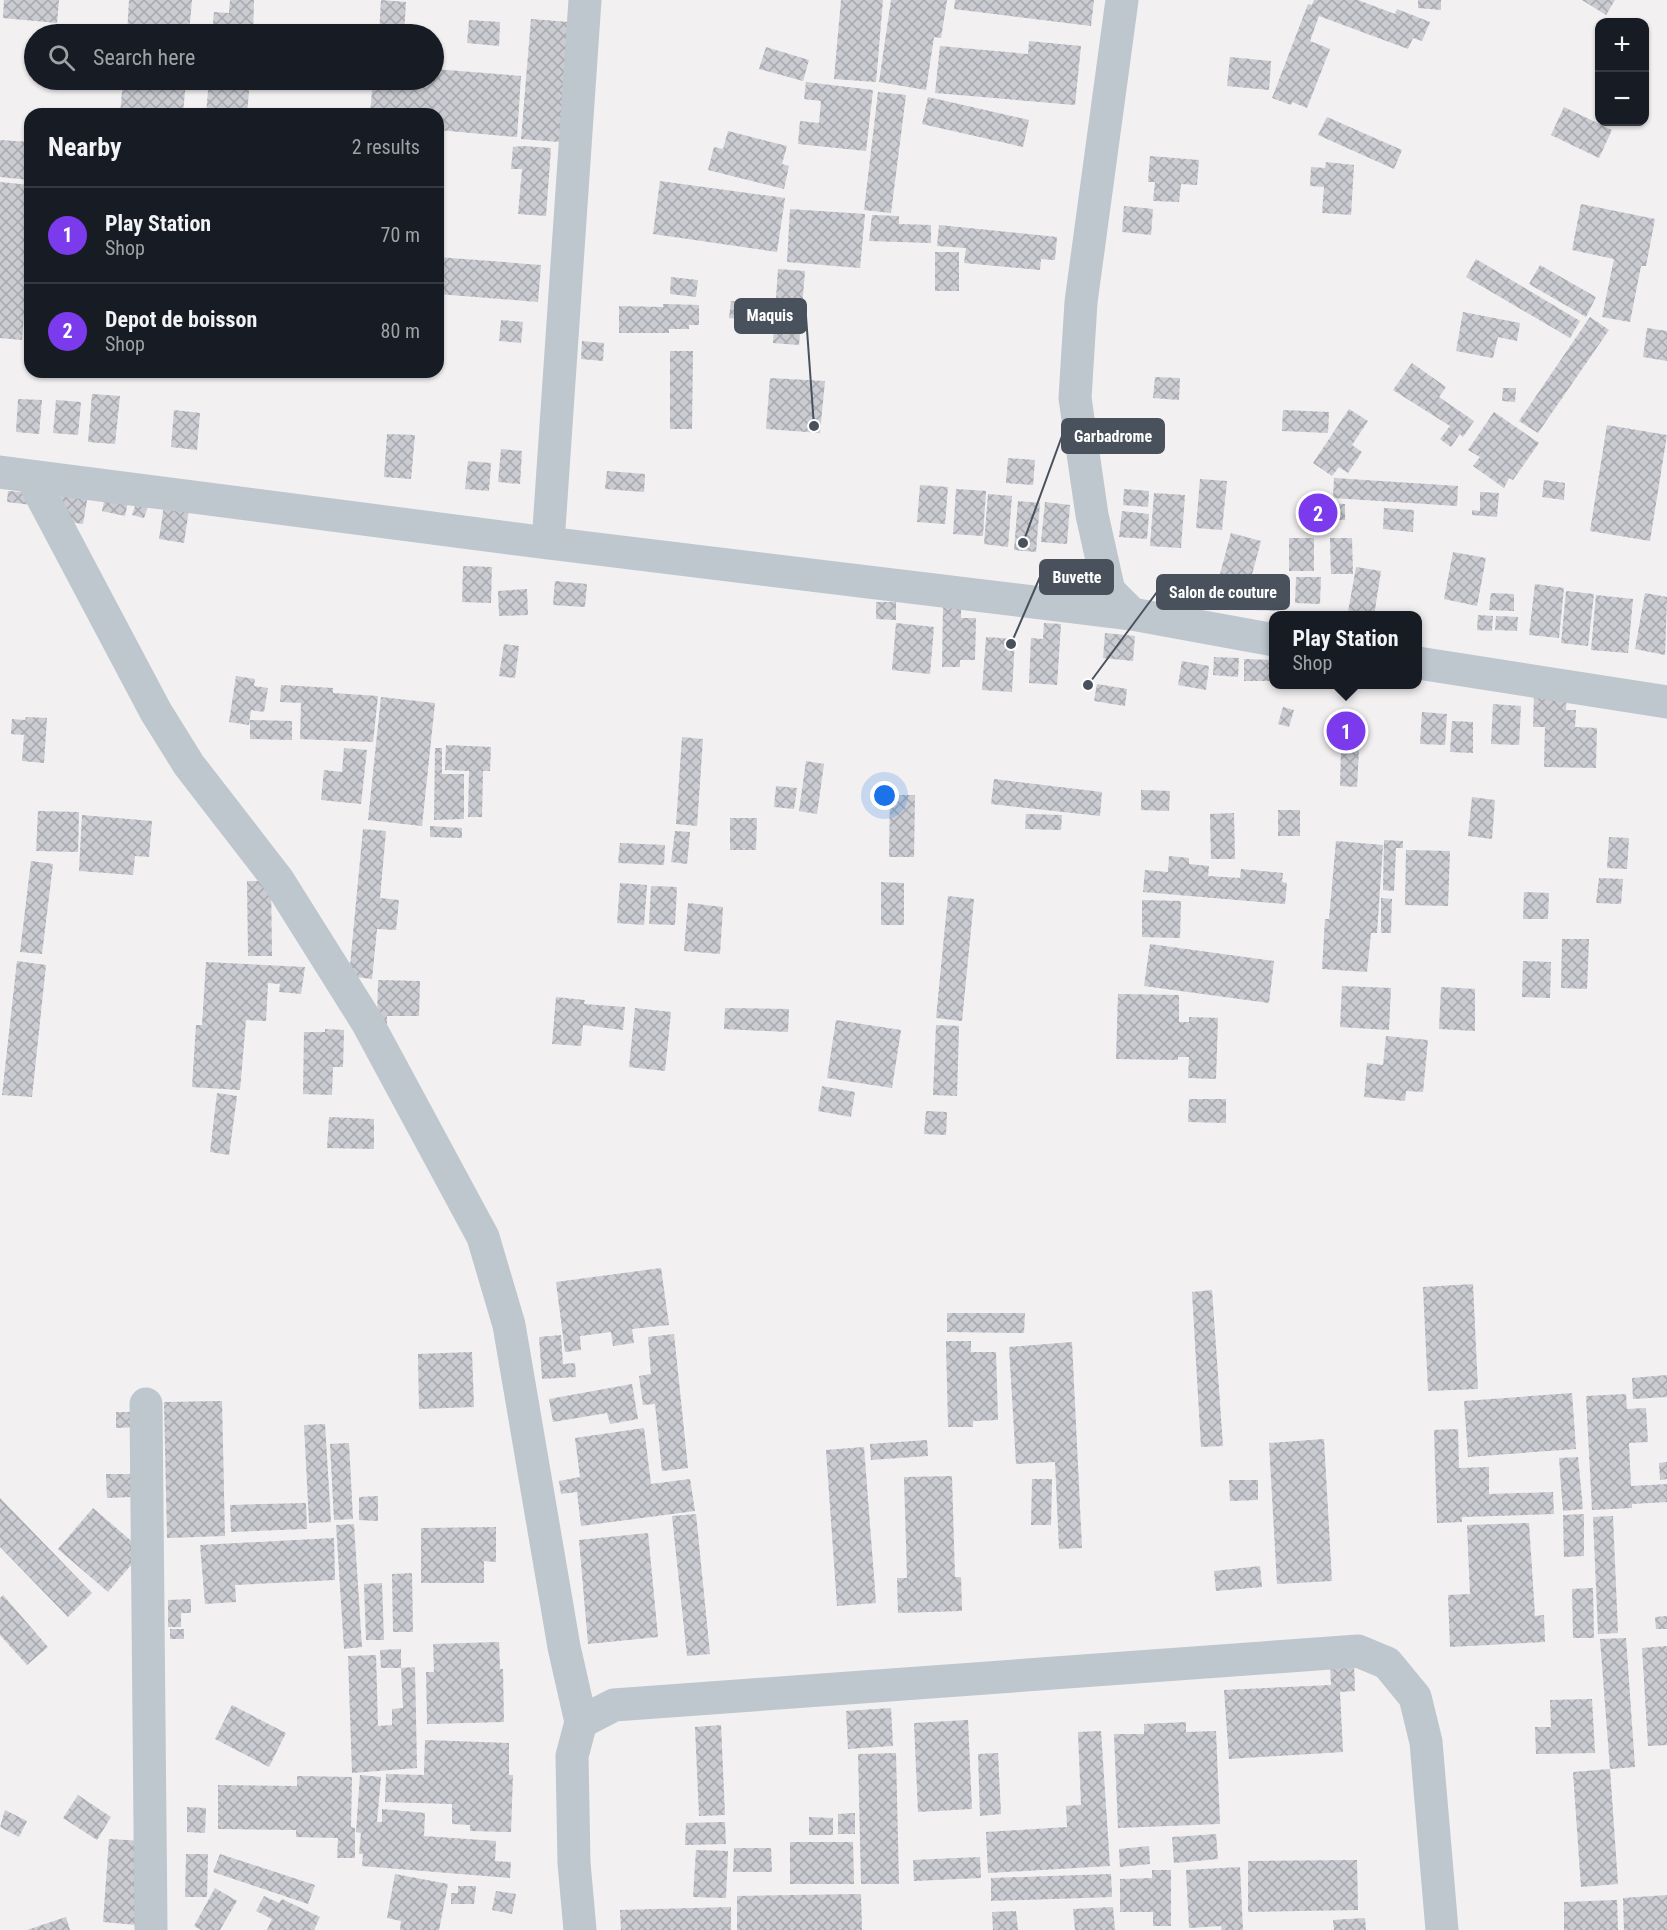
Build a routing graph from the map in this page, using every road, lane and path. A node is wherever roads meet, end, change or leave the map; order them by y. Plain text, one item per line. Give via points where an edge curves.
1 (585, 0) edge
2 (1122, 0) edge
3 (16, 474) edge
4 (548, 543) junction
5 (1132, 614) junction
6 (1269, 639) edge
7 (1422, 664) edge
8 (1667, 702) edge
9 (146, 1404) dead end
10 (581, 1722) junction
11 (151, 1930) edge
12 (580, 1930) edge
13 (1442, 1930) edge

1 - 4 street
2 - 5 street via 1081,302 1075,398 1092,515 1109,591
3 - 4 street
3 - 10 street via 189,765 278,880 367,1022 483,1237 509,1324 564,1647
4 - 5 street
5 - 6 street
7 - 8 street
9 - 11 street
10 - 12 street via 572,1756
10 - 13 street via 614,1705 1358,1651 1386,1663 1415,1697 1426,1742

